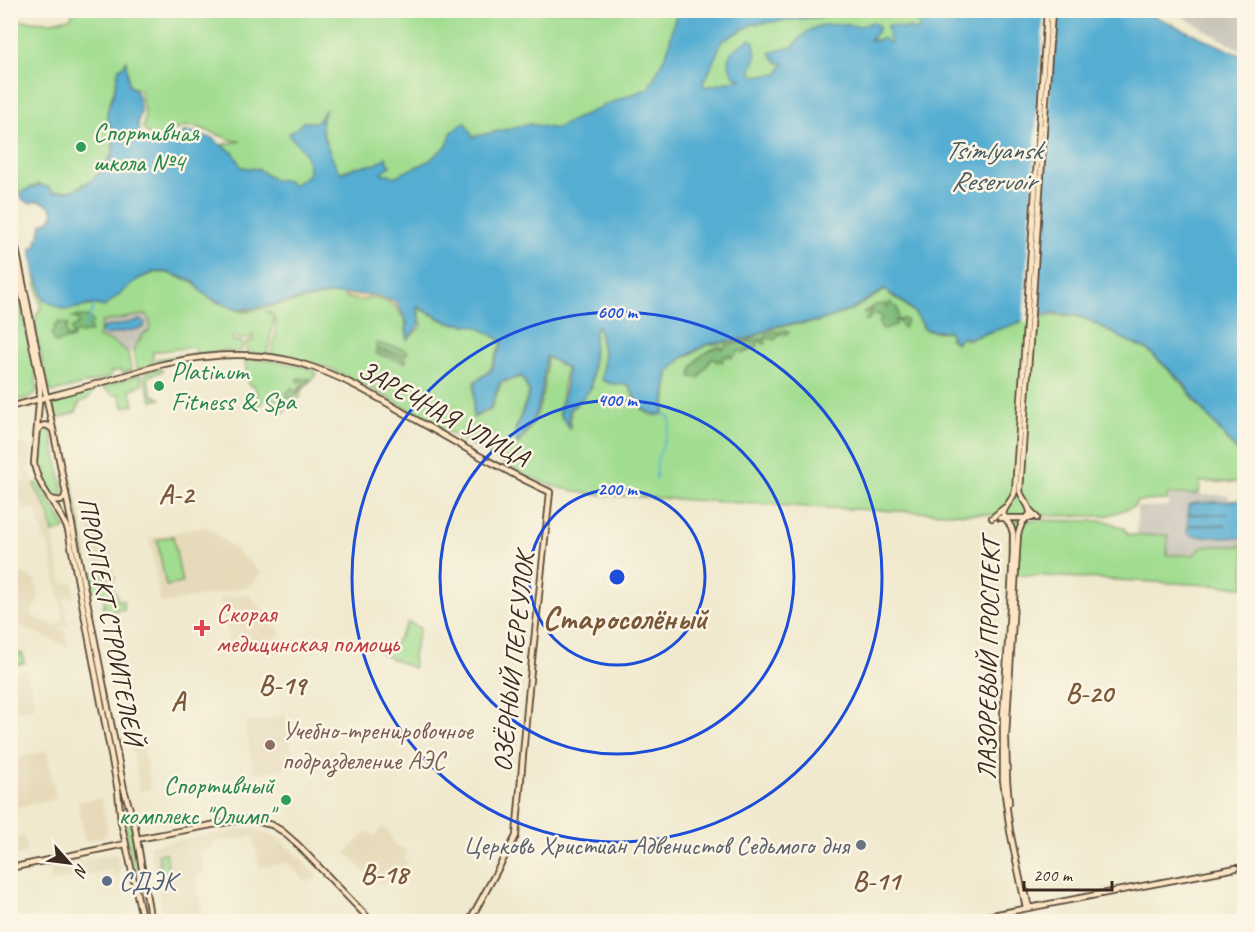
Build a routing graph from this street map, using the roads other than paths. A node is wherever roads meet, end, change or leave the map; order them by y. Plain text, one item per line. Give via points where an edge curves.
1 (1047, 10) edge
2 (1052, 10) edge
3 (10, 219) edge
4 (10, 236) edge
5 (1025, 386) junction
6 (47, 398) junction
7 (38, 400) junction
8 (10, 407) edge
9 (54, 430) junction
10 (36, 432) junction
11 (550, 492) joint
12 (66, 493) junction
13 (50, 499) junction
14 (1011, 501) junction
15 (1025, 501) junction
16 (1004, 508) junction
17 (1030, 510) junction
18 (992, 518) dead end
19 (1003, 518) junction
20 (1032, 518) junction
21 (133, 819) junction
22 (121, 822) junction
23 (137, 840) junction
24 (125, 843) junction
25 (142, 866) junction
26 (11, 867) edge
27 (130, 868) junction
28 (1236, 868) dead end
29 (1027, 908) junction
30 (143, 921) edge
31 (150, 921) edge
32 (371, 921) edge
33 (470, 921) edge
34 (956, 921) edge

1 - 5 street
2 - 5 street
3 - 6 street, ПРОСПЕКТ СТРОИТЕЛЕЙ
4 - 7 street, ПРОСПЕКТ СТРОИТЕЛЕЙ via 39,378
5 - 14 street
5 - 15 street via 1020,491
6 - 7 street, ЗАРЕЧНАЯ УЛИЦА
6 - 9 street, ПРОСПЕКТ СТРОИТЕЛЕЙ
6 - 11 street, ЗАРЕЧНАЯ УЛИЦА via 164,364 205,357 242,355 298,362 370,394 516,477
7 - 8 street, ЗАРЕЧНАЯ УЛИЦА
7 - 10 street, ПРОСПЕКТ СТРОИТЕЛЕЙ
9 - 10 street via 44,425
9 - 12 street, ПРОСПЕКТ СТРОИТЕЛЕЙ
10 - 13 street, ПРОСПЕКТ СТРОИТЕЛЕЙ via 33,463
11 - 33 street, ОЗЁРНЫЙ ПЕРЕУЛОК via 516,836
12 - 13 street via 61,501
12 - 21 street, ПРОСПЕКТ СТРОИТЕЛЕЙ
13 - 22 street, ПРОСПЕКТ СТРОИТЕЛЕЙ via 68,530
14 - 15 street
14 - 16 street
15 - 17 street
16 - 18 street
16 - 19 street, ЛАЗОРЕВЫЙ ПРОСПЕКТ
17 - 20 street
17 - 20 street, ЛАЗОРЕВЫЙ ПРОСПЕКТ
19 - 20 street
19 - 29 street, ЛАЗОРЕВЫЙ ПРОСПЕКТ via 1013,533 1003,780
20 - 29 street, ЛАЗОРЕВЫЙ ПРОСПЕКТ via 1022,523 1018,534 1006,736 1006,780
21 - 22 street via 126,815
21 - 23 street, ПРОСПЕКТ СТРОИТЕЛЕЙ
22 - 24 street, ПРОСПЕКТ СТРОИТЕЛЕЙ
23 - 25 street, ПРОСПЕКТ СТРОИТЕЛЕЙ
23 - 32 street via 233,823 271,826
24 - 26 street
24 - 27 street, ПРОСПЕКТ СТРОИТЕЛЕЙ
25 - 27 street via 137,871
25 - 31 street, ПРОСПЕКТ СТРОИТЕЛЕЙ
27 - 30 street, ПРОСПЕКТ СТРОИТЕЛЕЙ
28 - 29 street
29 - 34 street

